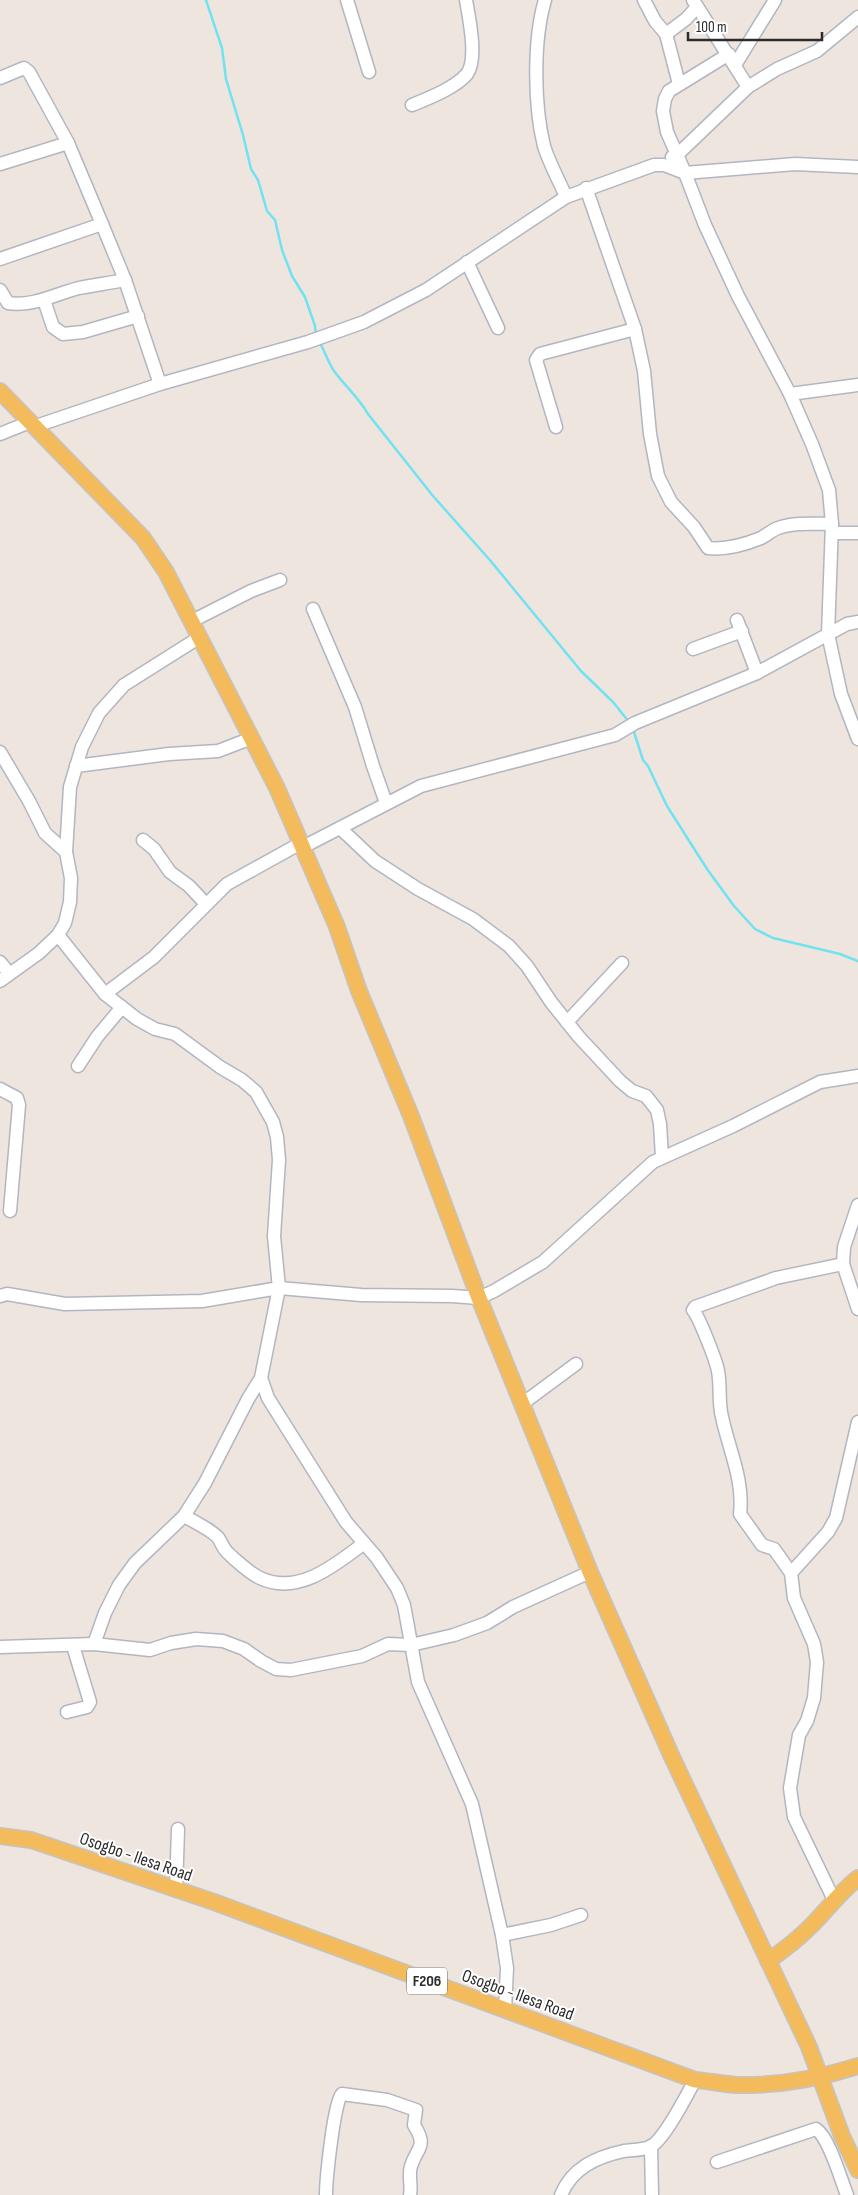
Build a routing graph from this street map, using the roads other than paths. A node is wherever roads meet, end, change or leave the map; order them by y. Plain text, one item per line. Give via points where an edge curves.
1 (347, 0) edge
2 (466, 0) edge
3 (545, 0) edge
4 (644, 0) edge
5 (775, 0) edge
6 (695, 4) edge
7 (858, 17) edge
8 (666, 34) junction
9 (732, 60) junction
10 (369, 72) dead end
11 (0, 78) edge
12 (679, 84) junction
13 (748, 87) junction
14 (412, 105) dead end
15 (68, 143) junction
16 (677, 155) junction
17 (0, 164) edge
18 (654, 165) junction
19 (858, 167) edge
20 (685, 173) junction
21 (586, 188) junction
22 (566, 196) junction
23 (102, 224) junction
24 (0, 259) edge
25 (467, 262) junction
26 (125, 280) junction
27 (0, 290) edge
28 (44, 300) junction
29 (138, 316) junction
30 (498, 328) dead end
31 (634, 329) junction
32 (160, 384) junction
33 (858, 384) edge
34 (0, 391) edge
35 (790, 394) junction
36 (33, 424) junction
37 (556, 427) dead end
38 (0, 434) edge
39 (832, 528) junction
40 (858, 533) edge
41 (280, 580) dead end
42 (314, 609) dead end
43 (192, 621) junction
44 (858, 622) edge
45 (828, 634) junction
46 (200, 637) junction
47 (693, 649) dead end
48 (756, 674) junction
49 (252, 738) junction
50 (858, 739) edge
51 (0, 752) edge
52 (76, 766) junction
53 (386, 803) junction
54 (340, 828) junction
55 (142, 840) dead end
56 (302, 845) junction
57 (66, 852) junction
58 (206, 904) junction
59 (58, 935) junction
60 (0, 962) edge
61 (622, 963) dead end
62 (5, 977) edge
63 (105, 994) junction
64 (122, 1007) junction
65 (567, 1022) junction
66 (78, 1066) dead end
67 (858, 1076) edge
68 (0, 1088) edge
69 (662, 1157) junction
70 (858, 1205) edge
71 (10, 1211) dead end
72 (843, 1264) junction
73 (279, 1288) junction
74 (0, 1296) edge
75 (479, 1298) junction
76 (858, 1309) edge
77 (576, 1364) dead end
78 (261, 1378) junction
79 (522, 1404) junction
80 (858, 1422) edge
81 (184, 1516) junction
82 (363, 1544) junction
83 (590, 1572) junction
84 (791, 1573) junction
85 (94, 1644) junction
86 (411, 1645) junction
87 (73, 1646) junction
88 (0, 1648) edge
89 (67, 1712) dead end
90 (178, 1829) dead end
91 (0, 1836) edge
92 (858, 1878) edge
93 (176, 1890) junction
94 (834, 1900) junction
95 (582, 1915) dead end
96 (502, 1935) junction
97 (768, 1961) junction
98 (505, 2010) junction
99 (858, 2066) edge
100 (819, 2076) junction
101 (695, 2080) junction
102 (842, 2136) junction
103 (826, 2142) junction
104 (651, 2146) junction
105 (717, 2162) dead end
106 (858, 2170) edge
107 (858, 2192) edge
108 (326, 2195) edge
109 (410, 2195) edge
110 (561, 2195) edge
111 (652, 2195) edge
112 (847, 2195) edge
113 (852, 2195) edge

1 - 10 street
2 - 14 street via 472,50 472,63 467,74 435,96
3 - 22 street via 541,13 536,84 538,113 545,148
4 - 8 street
5 - 9 street
6 - 8 street via 686,20
6 - 9 street
7 - 13 street via 817,51
8 - 12 street
9 - 12 street
9 - 13 street
11 - 15 street via 24,68 29,72
12 - 16 street via 664,99 663,111 666,132
13 - 16 street
15 - 17 street
15 - 23 street
16 - 18 street
16 - 20 street
18 - 20 street
18 - 21 street
19 - 20 street via 795,164
20 - 35 street via 738,296
21 - 22 street
21 - 31 street
22 - 25 street
23 - 24 street
23 - 26 street
25 - 30 street
25 - 32 street via 426,290 364,322 308,342
26 - 28 street via 78,288
26 - 29 street
27 - 28 street via 8,303
28 - 29 street via 53,327 63,334 83,332
29 - 32 street
31 - 37 street via 537,357
31 - 39 street via 644,371 658,476 671,502 694,527 705,545 720,549 737,546 761,538 777,528 798,524
32 - 36 street
33 - 35 street
34 - 36 main road
35 - 39 street via 829,490
36 - 38 street
36 - 43 main road via 143,538 166,572
39 - 40 street
39 - 45 street
41 - 43 street
42 - 53 street via 355,707
43 - 46 main road
44 - 45 street via 846,624
45 - 48 street
45 - 50 street via 841,694
46 - 49 main road
46 - 52 street via 140,674 112,696 91,728
47 - 48 street via 740,625
48 - 53 street via 635,723 615,735 421,786
49 - 52 street via 218,751
49 - 56 main road
51 - 57 street via 45,833
52 - 57 street via 70,787
53 - 54 street
54 - 56 street
54 - 65 street via 375,861 473,919 509,946
55 - 58 street via 154,848 170,872 190,886
56 - 58 street via 228,884
56 - 75 main road via 337,927 358,991 408,1108
57 - 59 street via 71,878 70,902
58 - 63 street via 154,957
59 - 62 street
59 - 63 street
60 - 62 street
61 - 65 street
63 - 64 street
64 - 66 street via 97,1036
64 - 73 street via 155,1029 175,1034 242,1080 256,1092 267,1110 278,1137 274,1236
65 - 69 street via 620,1081 632,1091 646,1096 657,1110
67 - 69 street via 820,1082
68 - 71 street via 17,1098 20,1105
69 - 75 street via 638,1174 544,1262
70 - 72 street via 844,1247
72 - 76 street
72 - 84 street via 776,1278 693,1310 718,1370 721,1414 737,1469 742,1503 740,1514 762,1545 774,1549
73 - 74 street via 202,1301 65,1304 7,1294
73 - 75 street via 361,1295
73 - 78 street
75 - 79 main road
77 - 79 street
78 - 81 street
78 - 82 street via 268,1398
79 - 83 main road
80 - 84 street via 836,1518 828,1532
81 - 82 street via 219,1538 228,1553 260,1578 281,1584 308,1580
81 - 85 street via 135,1563 105,1613
82 - 86 street via 398,1588
83 - 86 street via 512,1607 487,1623
83 - 97 main road
84 - 94 street via 794,1598 814,1644 817,1662 814,1698 807,1721 798,1735 790,1788 791,1806
85 - 86 street via 150,1650 196,1639 223,1641 244,1649 276,1669 291,1670 362,1656 388,1644
85 - 87 street
86 - 96 street via 418,1682 472,1804
87 - 88 street
87 - 89 street via 90,1702 88,1707
90 - 93 street
91 - 93 main road, Osogbo - Ilesa Road / F206 via 31,1840
92 - 94 main road
93 - 98 main road, Osogbo - Ilesa Road / F206
94 - 97 main road via 801,1936
95 - 96 street
96 - 98 street via 507,1968
97 - 100 main road via 809,2047
98 - 101 main road, Osogbo - Ilesa Road / F206
99 - 100 main road, Osogbo - Ilesa Road / F206
100 - 101 main road, Osogbo - Ilesa Road / F206 via 737,2085
100 - 102 main road
101 - 104 street via 668,2126
102 - 103 street
102 - 106 main road
103 - 105 street via 816,2129
103 - 112 street
104 - 110 street via 615,2153 582,2167 567,2182
104 - 111 street
107 - 113 street
108 - 109 street via 338,2098 342,2094 387,2100 416,2110 414,2125 420,2134 420,2150 410,2167

